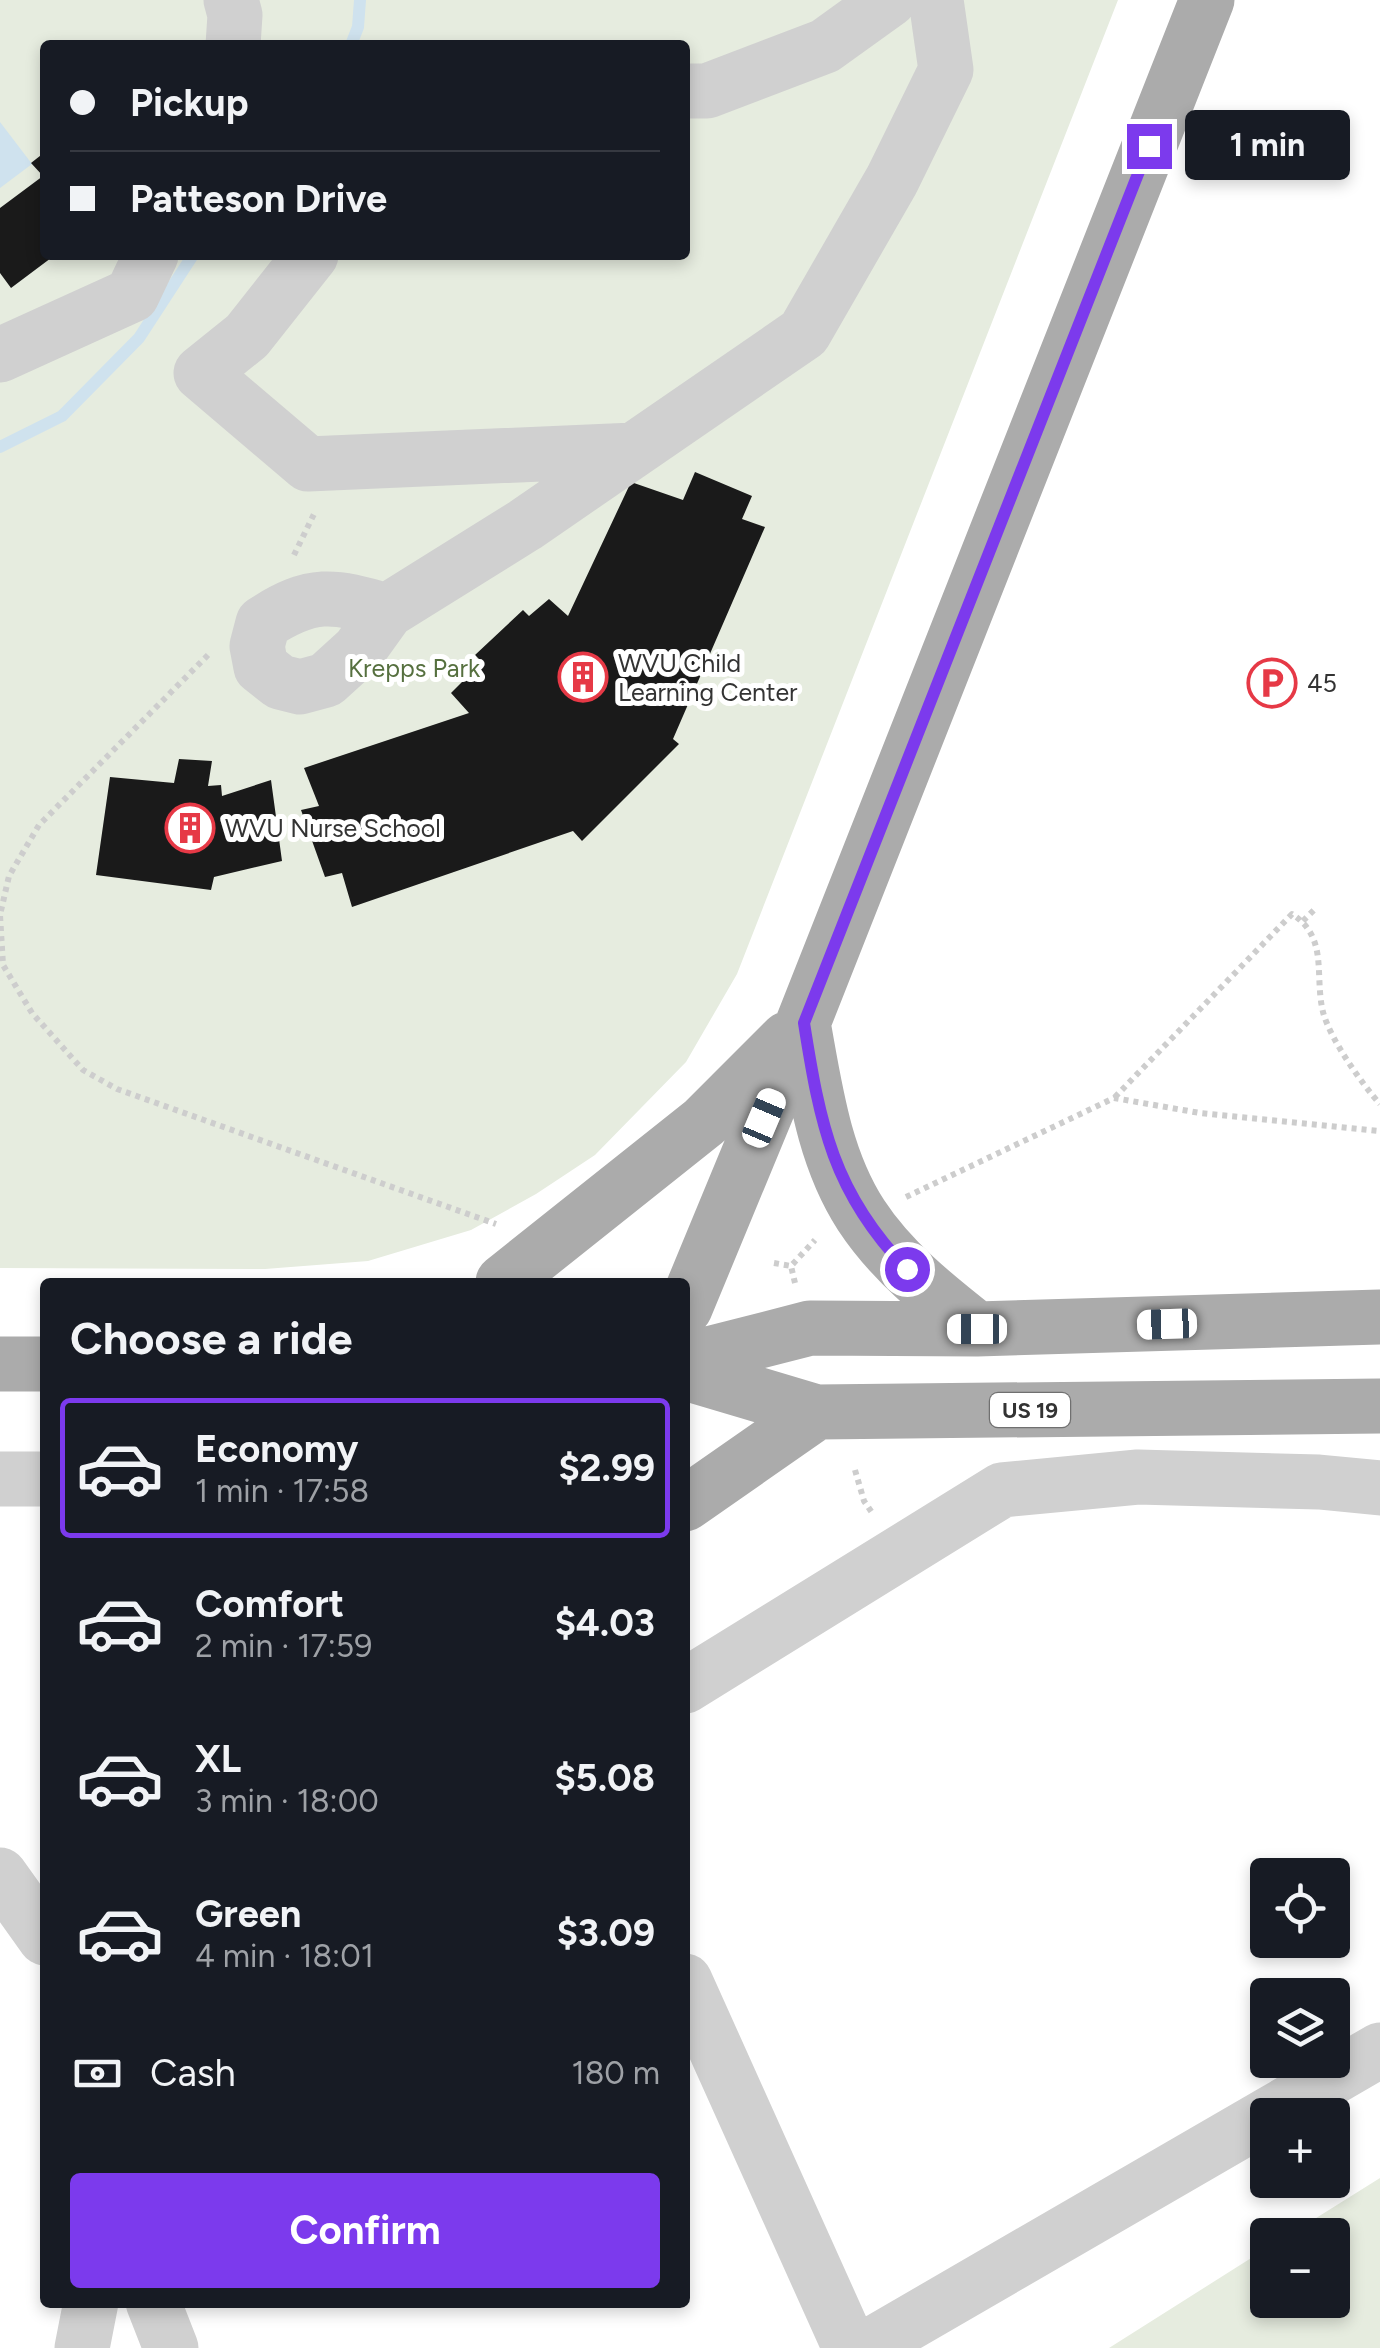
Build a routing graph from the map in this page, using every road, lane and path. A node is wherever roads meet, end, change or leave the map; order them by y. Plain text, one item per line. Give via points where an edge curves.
1 (232, 0) edge
2 (888, 0) edge
3 (936, 0) edge
4 (1206, 0) edge
5 (233, 40) edge
6 (690, 92) edge
7 (149, 260) edge
8 (307, 260) edge
9 (0, 356) edge
10 (634, 450) junction
11 (308, 464) junction
12 (288, 562) dead end
13 (387, 611) dead end
14 (218, 643) dead end
15 (1316, 908) dead end
16 (1302, 921) junction
17 (804, 1023) junction
18 (1114, 1098) junction
19 (1380, 1104) edge
20 (1380, 1131) edge
21 (904, 1197) dead end
22 (507, 1228) dead end
23 (815, 1240) dead end
24 (774, 1262) dead end
25 (791, 1266) junction
26 (508, 1278) edge
27 (798, 1293) dead end
28 (690, 1296) edge
29 (1380, 1317) edge
30 (977, 1329) junction
31 (690, 1359) edge
32 (0, 1364) edge
33 (40, 1364) edge
34 (690, 1375) edge
35 (1380, 1406) edge
36 (817, 1412) junction
37 (0, 1479) edge
38 (40, 1479) edge
39 (1380, 1488) edge
40 (690, 1501) edge
41 (690, 1683) edge
42 (0, 1875) edge
43 (40, 1931) edge
44 (690, 1992) edge
45 (1380, 2050) edge
46 (1297, 2098) edge
47 (1250, 2125) edge
48 (89, 2308) edge
49 (155, 2308) edge
50 (82, 2348) edge
51 (171, 2348) edge
52 (850, 2348) edge
53 (866, 2348) edge

1 - 5 lane
2 - 6 lane via 825,46
3 - 10 lane via 946,70 804,333
4 - 17 main road
7 - 9 lane via 132,295
8 - 11 lane via 246,336 201,373
10 - 11 lane
10 - 13 lane
11 - 12 path via 319,502
14 - 22 path via 39,826 10,876 0,915 3,966 32,1013 84,1070 117,1089
15 - 16 path
16 - 18 path via 1292,914
16 - 19 path via 1316,944 1324,1014
17 - 26 main road via 704,1122
17 - 28 main road
17 - 30 main road via 825,1135 845,1187 862,1217 921,1284
18 - 20 path
18 - 21 path
23 - 25 path
24 - 25 path
25 - 27 path
29 - 30 main road
30 - 31 main road via 810,1328
32 - 33 main road
34 - 36 main road, US 19
35 - 36 main road, US 19
36 - 40 main road
37 - 38 lane
39 - 41 lane via 1138,1478 1002,1490
42 - 43 lane
44 - 52 lane
45 - 46 lane
47 - 53 lane
48 - 50 lane
49 - 51 lane

